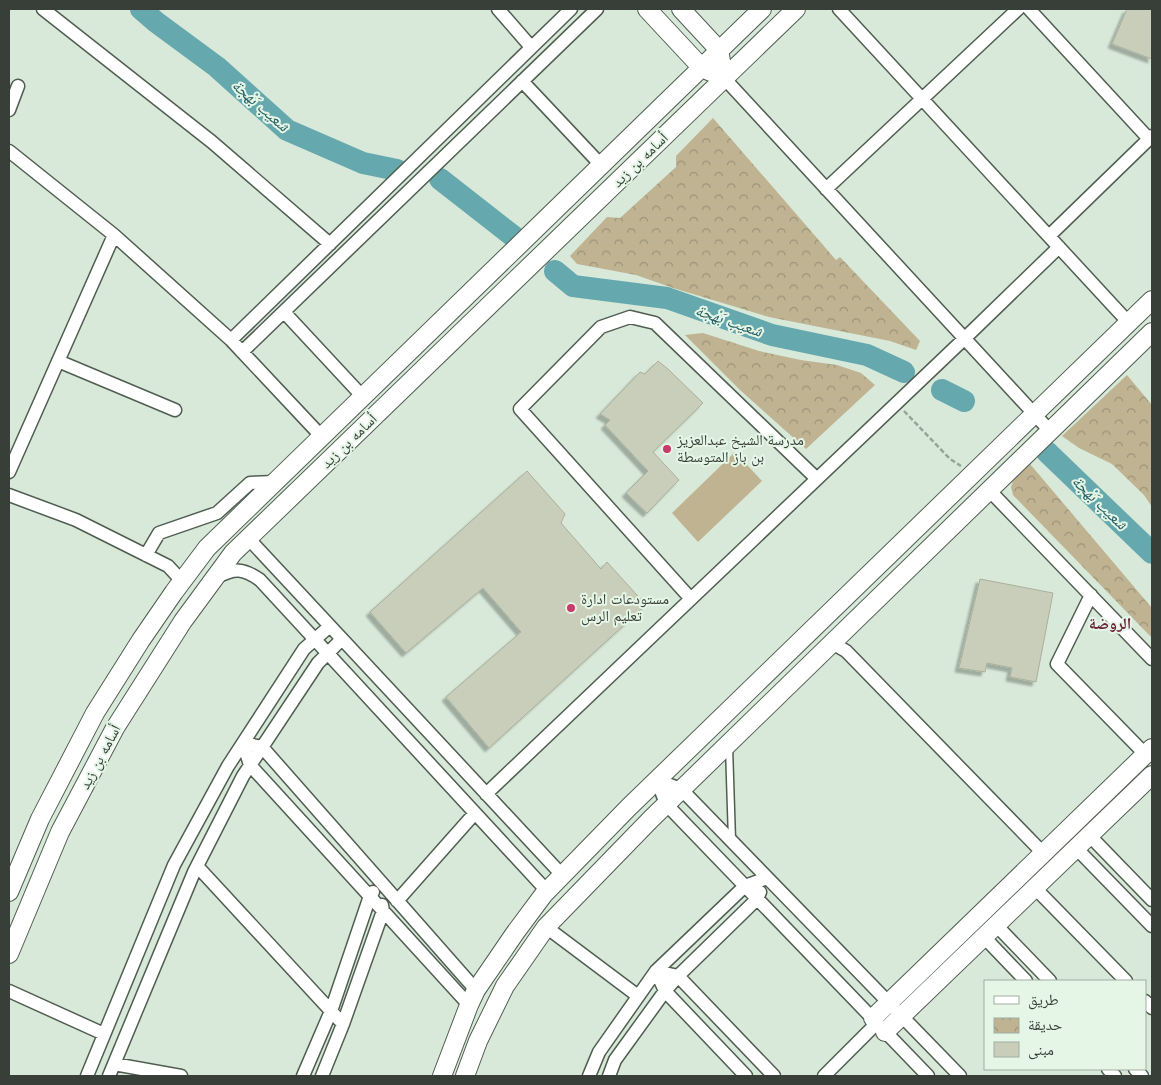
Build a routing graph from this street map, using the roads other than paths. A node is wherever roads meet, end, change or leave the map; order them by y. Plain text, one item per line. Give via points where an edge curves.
1 (43, 9) edge
2 (498, 9) edge
3 (571, 9) edge
4 (597, 9) edge
5 (647, 9) edge
6 (681, 9) edge
7 (762, 9) edge
8 (796, 9) edge
9 (839, 9) edge
10 (1018, 9) edge
11 (1029, 9) edge
12 (531, 47) junction
13 (719, 50) junction
14 (702, 68) junction
15 (725, 79) junction
16 (522, 81) junction
17 (18, 86) dead end
18 (922, 99) junction
19 (9, 110) edge
20 (1150, 138) edge
21 (9, 151) edge
22 (601, 165) junction
23 (826, 189) junction
24 (114, 235) junction
25 (1049, 236) junction
26 (330, 244) junction
27 (1058, 246) junction
28 (1152, 300) edge
29 (284, 312) junction
30 (1129, 323) junction
31 (1152, 332) edge
32 (964, 339) junction
33 (231, 340) junction
34 (242, 352) junction
35 (58, 361) junction
36 (363, 397) junction
37 (175, 410) dead end
38 (1034, 415) junction
39 (1050, 431) junction
40 (322, 437) junction
41 (9, 472) edge
42 (817, 479) junction
43 (276, 482) junction
44 (989, 490) junction
45 (9, 494) edge
46 (248, 538) junction
47 (146, 555) junction
48 (214, 578) junction
49 (182, 581) junction
50 (1090, 595) junction
51 (691, 599) junction
52 (330, 626) junction
53 (315, 639) junction
54 (342, 639) junction
55 (832, 643) junction
56 (328, 653) junction
57 (1152, 659) edge
58 (95, 713) junction
59 (115, 728) junction
60 (243, 743) junction
61 (729, 743) junction
62 (262, 747) junction
63 (1149, 751) edge
64 (250, 765) junction
65 (1152, 775) edge
66 (657, 780) junction
67 (682, 789) junction
68 (486, 794) junction
69 (666, 804) junction
70 (475, 813) junction
71 (1089, 835) junction
72 (732, 841) junction
73 (1076, 848) junction
74 (1043, 853) junction
75 (197, 866) junction
76 (562, 875) junction
77 (767, 878) junction
78 (381, 883) junction
79 (745, 886) junction
80 (1035, 888) junction
81 (547, 891) junction
82 (9, 892) edge
83 (370, 896) junction
84 (757, 898) junction
85 (397, 900) junction
86 (1152, 900) edge
87 (383, 911) junction
88 (1152, 926) edge
89 (546, 927) junction
90 (990, 931) junction
91 (9, 954) edge
92 (656, 971) junction
93 (678, 976) junction
94 (1025, 980) edge
95 (1049, 980) edge
96 (1125, 980) edge
97 (9, 991) edge
98 (665, 991) junction
99 (638, 996) junction
100 (472, 998) junction
101 (889, 1002) junction
102 (331, 1011) junction
103 (902, 1016) junction
104 (343, 1024) junction
105 (878, 1024) junction
106 (104, 1034) junction
107 (112, 1070) edge
108 (87, 1076) edge
109 (181, 1076) edge
110 (303, 1076) edge
111 (322, 1076) edge
112 (442, 1076) edge
113 (465, 1076) edge
114 (589, 1076) edge
115 (609, 1076) edge
116 (746, 1076) edge
117 (774, 1076) edge
118 (824, 1076) edge
119 (928, 1076) edge
120 (960, 1076) edge

1 - 26 street via 212,142
2 - 12 street
3 - 12 street
4 - 16 street
5 - 14 street
6 - 13 street
7 - 13 street, أسامه بن زيد
8 - 15 street, أسامه بن زيد
9 - 18 street
10 - 18 street
11 - 20 street
12 - 26 street
13 - 14 street, أسامه بن زيد
13 - 15 street
14 - 15 street
14 - 22 street, أسامه بن زيد
15 - 23 street
15 - 46 street, أسامه بن زيد
16 - 22 street
16 - 29 street
17 - 19 street
18 - 23 street
18 - 25 street
20 - 25 street
21 - 24 street
22 - 36 street, أسامه بن زيد
23 - 32 street
24 - 33 street
24 - 35 street
25 - 27 street
26 - 33 street
27 - 30 street
27 - 32 street
28 - 30 street
29 - 34 street
29 - 36 street
30 - 38 street
31 - 39 street
32 - 38 street
32 - 42 street
33 - 34 street
34 - 40 street
35 - 37 street
35 - 41 street
36 - 40 street, أسامه بن زيد
38 - 39 street
38 - 66 street
39 - 44 street
40 - 43 street, أسامه بن زيد
42 - 51 street
42 - 51 street via 655,324 630,317 601,327 520,409
43 - 47 street via 250,483 217,513 159,533
43 - 49 street, أسامه بن زيد via 208,548
44 - 50 street
44 - 55 street
45 - 47 street via 76,520
46 - 48 street, أسامه بن زيد
46 - 52 street
47 - 49 street via 168,566
48 - 53 street via 229,571 248,572 260,580
48 - 59 street, أسامه بن زيد
49 - 58 street, أسامه بن زيد
50 - 57 street
50 - 63 street via 1057,664
51 - 68 street
52 - 53 street
52 - 54 street
53 - 56 street
53 - 60 street via 304,649
54 - 56 street
54 - 68 street
55 - 61 street
55 - 74 street via 846,651
56 - 62 street via 318,662
56 - 70 street
58 - 59 street
58 - 82 street, أسامه بن زيد via 40,819
59 - 91 street, أسامه بن زيد via 60,832
60 - 62 street
60 - 64 street
60 - 106 street via 174,866
61 - 67 street
61 - 72 lane
62 - 64 street
62 - 78 street
63 - 74 street
64 - 75 street
64 - 83 street
65 - 71 street
66 - 67 street
66 - 69 street
66 - 76 street
67 - 69 street
67 - 72 street
68 - 76 street
69 - 79 street
69 - 89 street
70 - 81 street
70 - 85 street
71 - 73 street
71 - 86 street
72 - 77 street
73 - 80 street
73 - 88 street
74 - 101 street
75 - 102 street
75 - 107 street
76 - 81 street
77 - 79 street
77 - 84 street
77 - 101 street
78 - 83 street
78 - 85 street
78 - 87 street
79 - 84 street
79 - 92 street
80 - 90 street
80 - 96 street
81 - 100 street
83 - 87 street
83 - 102 street
84 - 93 street
84 - 105 street
85 - 100 street
87 - 100 street
87 - 104 street
89 - 99 street
89 - 113 street via 505,986
90 - 94 street
90 - 95 street
90 - 103 street
92 - 93 street
92 - 98 street
92 - 99 street
93 - 98 street
93 - 117 street
97 - 106 street
98 - 115 street via 615,1060
98 - 116 street
99 - 114 street via 599,1052
100 - 112 street
101 - 103 street
101 - 105 street
102 - 104 street
102 - 110 street
103 - 105 street
103 - 120 street
104 - 111 street
105 - 118 street
105 - 119 street
106 - 108 street
107 - 109 street

